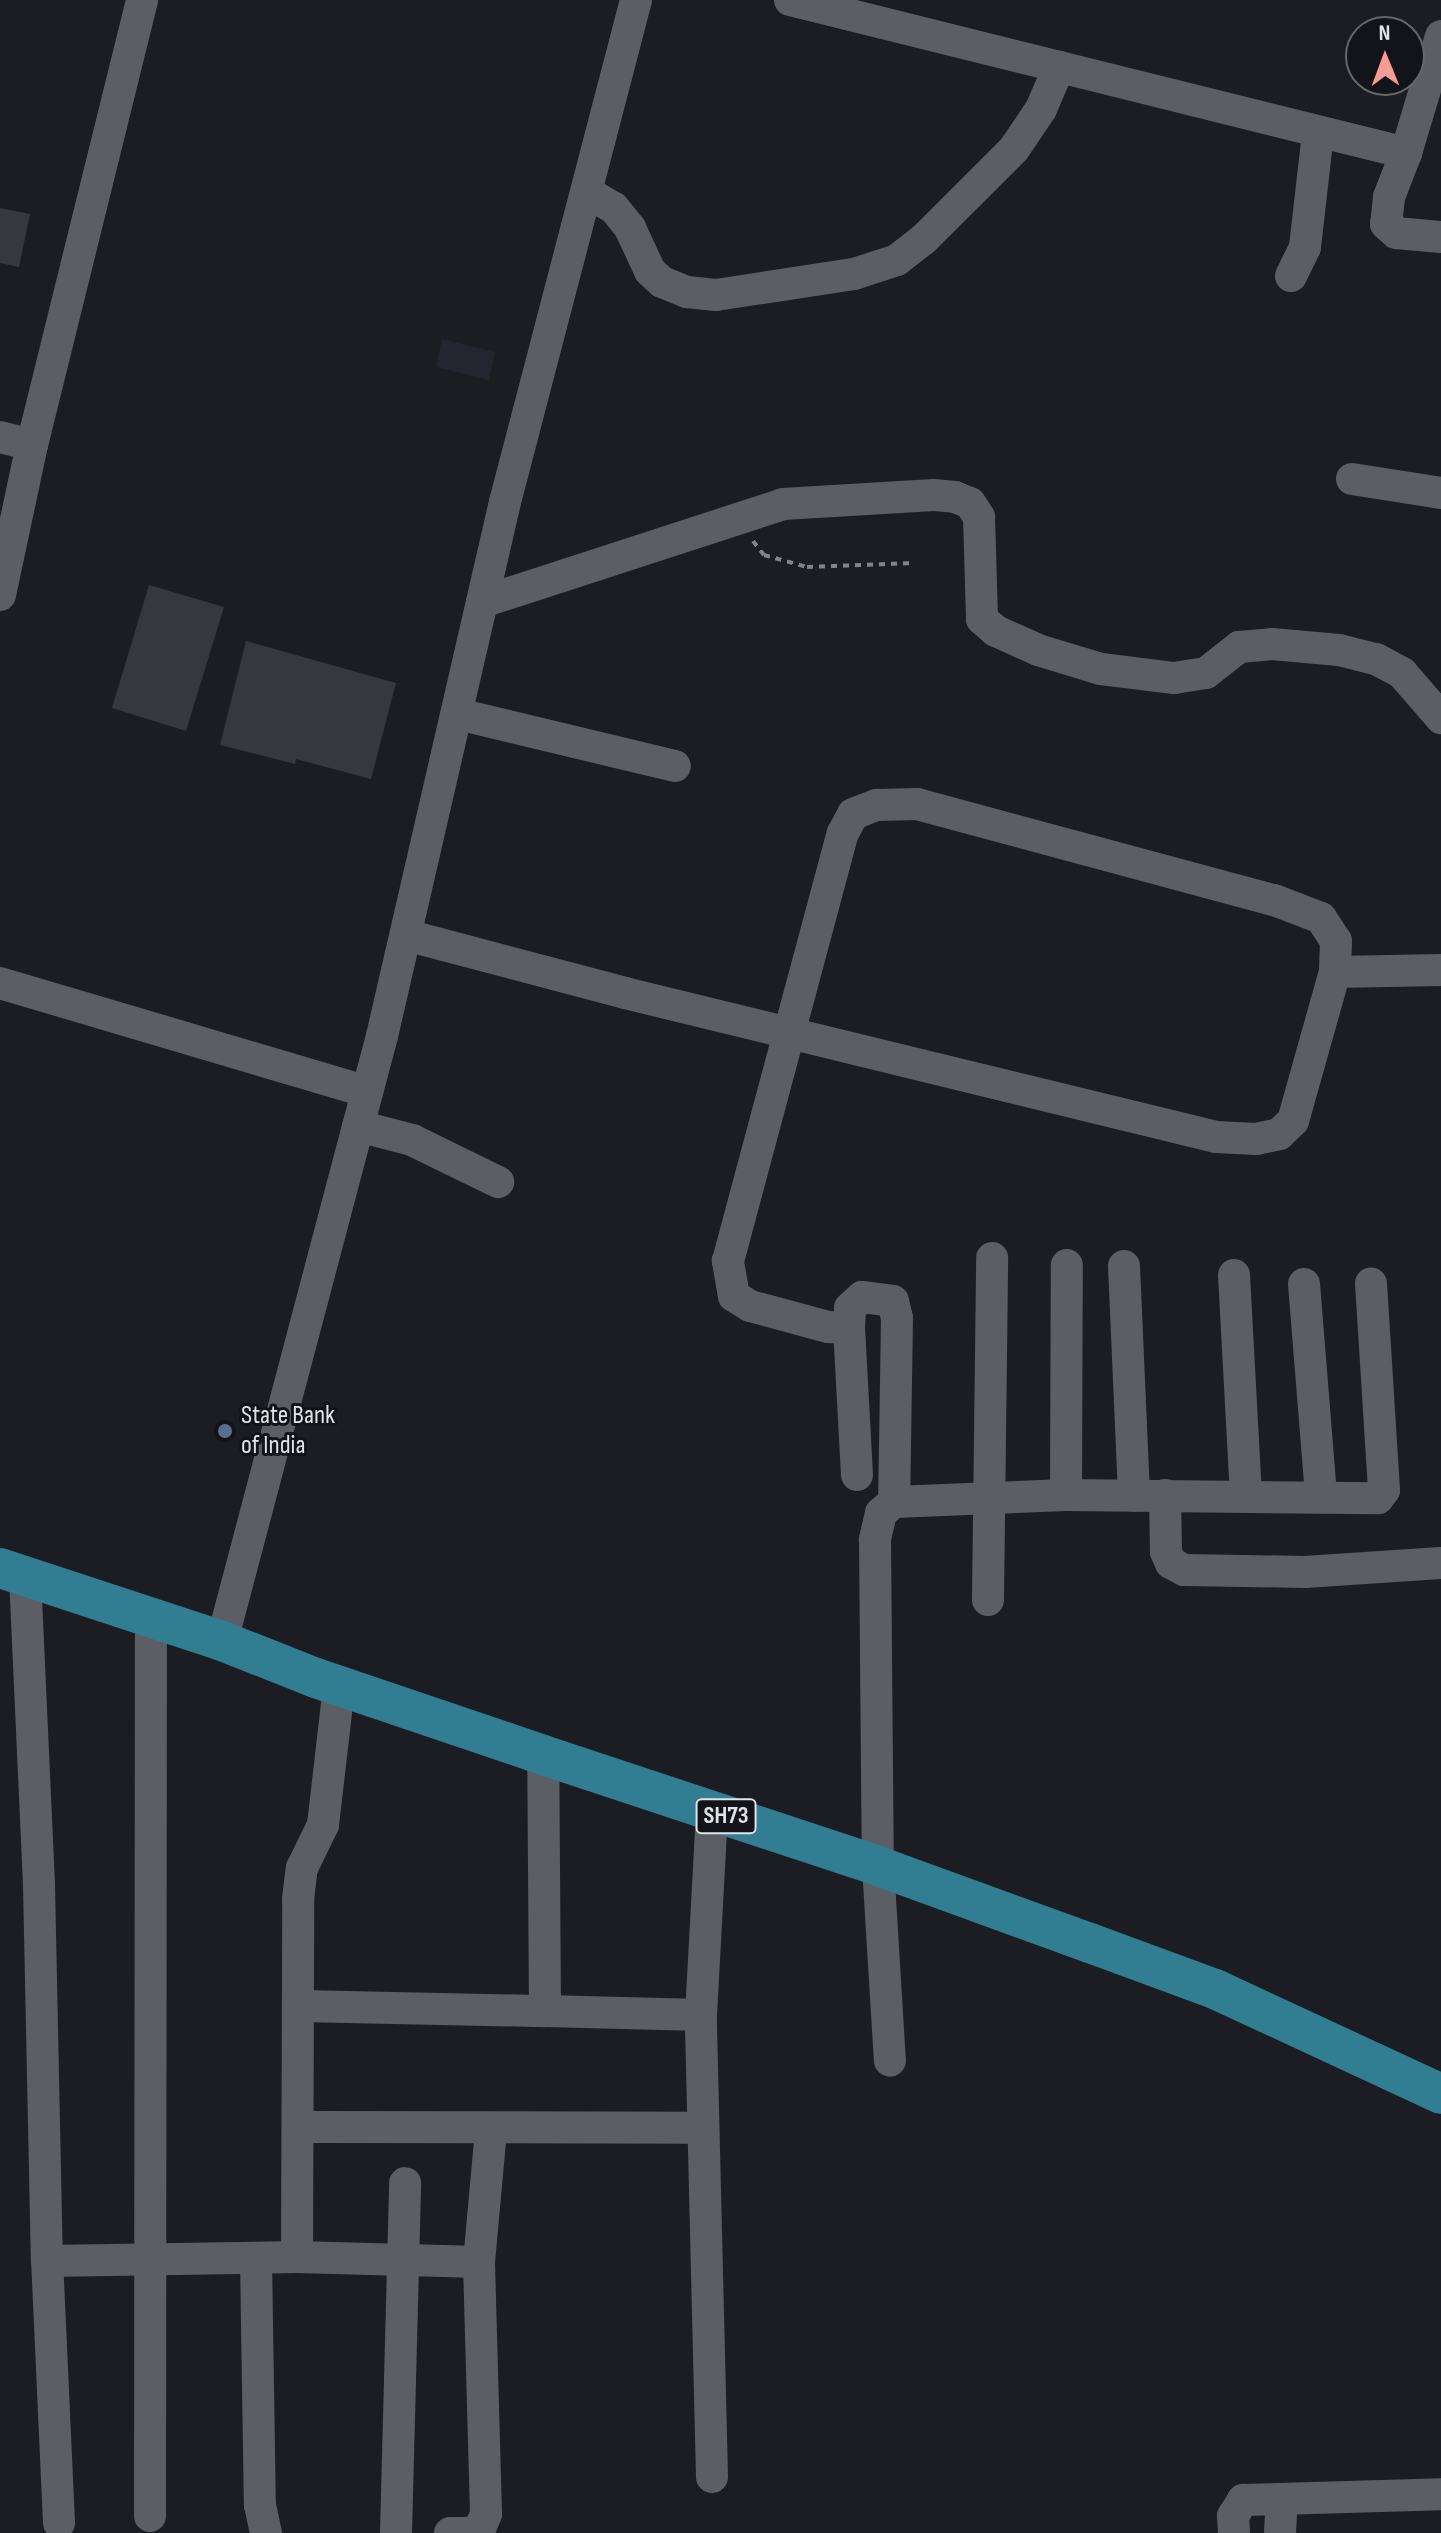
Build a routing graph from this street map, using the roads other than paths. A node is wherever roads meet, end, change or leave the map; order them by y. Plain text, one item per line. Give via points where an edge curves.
1 (142, 0) edge
2 (636, 0) edge
3 (790, 0) edge
4 (1441, 36) edge
5 (1059, 67) junction
6 (1318, 133) junction
7 (1406, 153) junction
8 (587, 192) junction
9 (1441, 237) edge
10 (1291, 276) dead end
11 (0, 437) edge
12 (32, 445) junction
13 (1352, 479) dead end
14 (1441, 493) edge
15 (0, 595) edge
16 (482, 602) junction
17 (458, 714) junction
18 (1441, 718) edge
19 (675, 766) dead end
20 (406, 935) junction
21 (1441, 970) edge
22 (1335, 972) junction
23 (0, 983) edge
24 (790, 1030) junction
25 (367, 1092) junction
26 (358, 1126) junction
27 (498, 1182) dead end
28 (992, 1258) dead end
29 (1067, 1265) dead end
30 (1124, 1266) dead end
31 (1234, 1275) dead end
32 (1371, 1283) dead end
33 (1304, 1284) dead end
34 (849, 1328) junction
35 (857, 1475) dead end
36 (1066, 1495) junction
37 (1246, 1495) junction
38 (988, 1496) junction
39 (1150, 1496) junction
40 (1321, 1497) junction
41 (894, 1502) junction
42 (1441, 1563) edge
43 (12, 1572) edge
44 (988, 1600) dead end
45 (151, 1618) junction
46 (222, 1641) junction
47 (339, 1686) junction
48 (543, 1755) junction
49 (712, 1811) junction
50 (878, 1866) junction
51 (300, 2006) junction
52 (545, 2011) junction
53 (701, 2015) junction
54 (890, 2061) dead end
55 (1441, 2094) edge
56 (299, 2127) junction
57 (702, 2128) junction
58 (491, 2129) junction
59 (405, 2183) dead end
60 (297, 2257) junction
61 (149, 2258) junction
62 (256, 2259) junction
63 (406, 2260) junction
64 (47, 2261) junction
65 (479, 2262) junction
66 (712, 2477) dead end
67 (1441, 2494) edge
68 (1282, 2499) junction
69 (150, 2516) dead end
70 (59, 2523) dead end
71 (266, 2533) edge
72 (396, 2533) edge
73 (450, 2533) edge
74 (1234, 2533) edge
75 (1280, 2533) edge

1 - 12 street
2 - 8 street
3 - 5 street
4 - 7 street
5 - 6 street
5 - 8 street via 1041,109 1014,149 906,253 854,274 716,295 687,292 650,271 622,218
6 - 7 street
6 - 10 street via 1305,247
7 - 9 street via 1389,197 1386,224 1396,233
8 - 16 street
11 - 12 street
12 - 15 street
13 - 14 street
16 - 17 street
16 - 18 street via 783,504 955,497 970,503 979,517 982,619 996,631 1101,669 1174,678 1206,673 1239,647 1339,650 1376,659 1402,673
17 - 19 street
17 - 20 street
20 - 24 street
20 - 25 street
21 - 22 street
22 - 24 street via 1293,1121 1279,1134 1256,1139 1216,1137
22 - 24 street via 1336,941 1321,918 1274,900 917,804 877,805 853,814 843,833
23 - 25 street
24 - 34 street via 728,1261 728,1279 734,1296 750,1306
25 - 26 street
26 - 27 street via 412,1140
26 - 46 street
28 - 38 street
29 - 36 street
30 - 39 street
31 - 37 street
32 - 40 street via 1384,1490 1378,1498
33 - 40 street
34 - 35 street
34 - 41 street via 850,1308 862,1297 893,1301
36 - 38 street
36 - 39 street
37 - 39 street
37 - 40 street
38 - 41 street
38 - 44 street
39 - 42 street via 1171,1563 1184,1570 1305,1572
41 - 50 street via 881,1513 875,1540
43 - 45 main road, SH73
43 - 64 street via 39,1885
45 - 46 main road, SH73
45 - 61 street
46 - 47 main road, SH73
47 - 48 main road, SH73
47 - 51 street via 323,1825 302,1868 298,1899
48 - 49 main road, SH73
48 - 52 street
49 - 50 main road, SH73
49 - 53 street
50 - 54 street
50 - 55 main road, SH73 via 1215,1989
51 - 52 street
51 - 56 street
52 - 53 street
53 - 57 street
56 - 58 street
56 - 60 street
57 - 58 street
57 - 66 street
58 - 65 street
59 - 63 street
60 - 62 street
60 - 63 street
61 - 62 street
61 - 64 street
61 - 69 street
62 - 71 street via 260,2505
63 - 65 street
63 - 72 street
64 - 70 street
65 - 73 street via 486,2514 472,2533
67 - 68 street
68 - 74 street via 1243,2500 1233,2516
68 - 75 street

